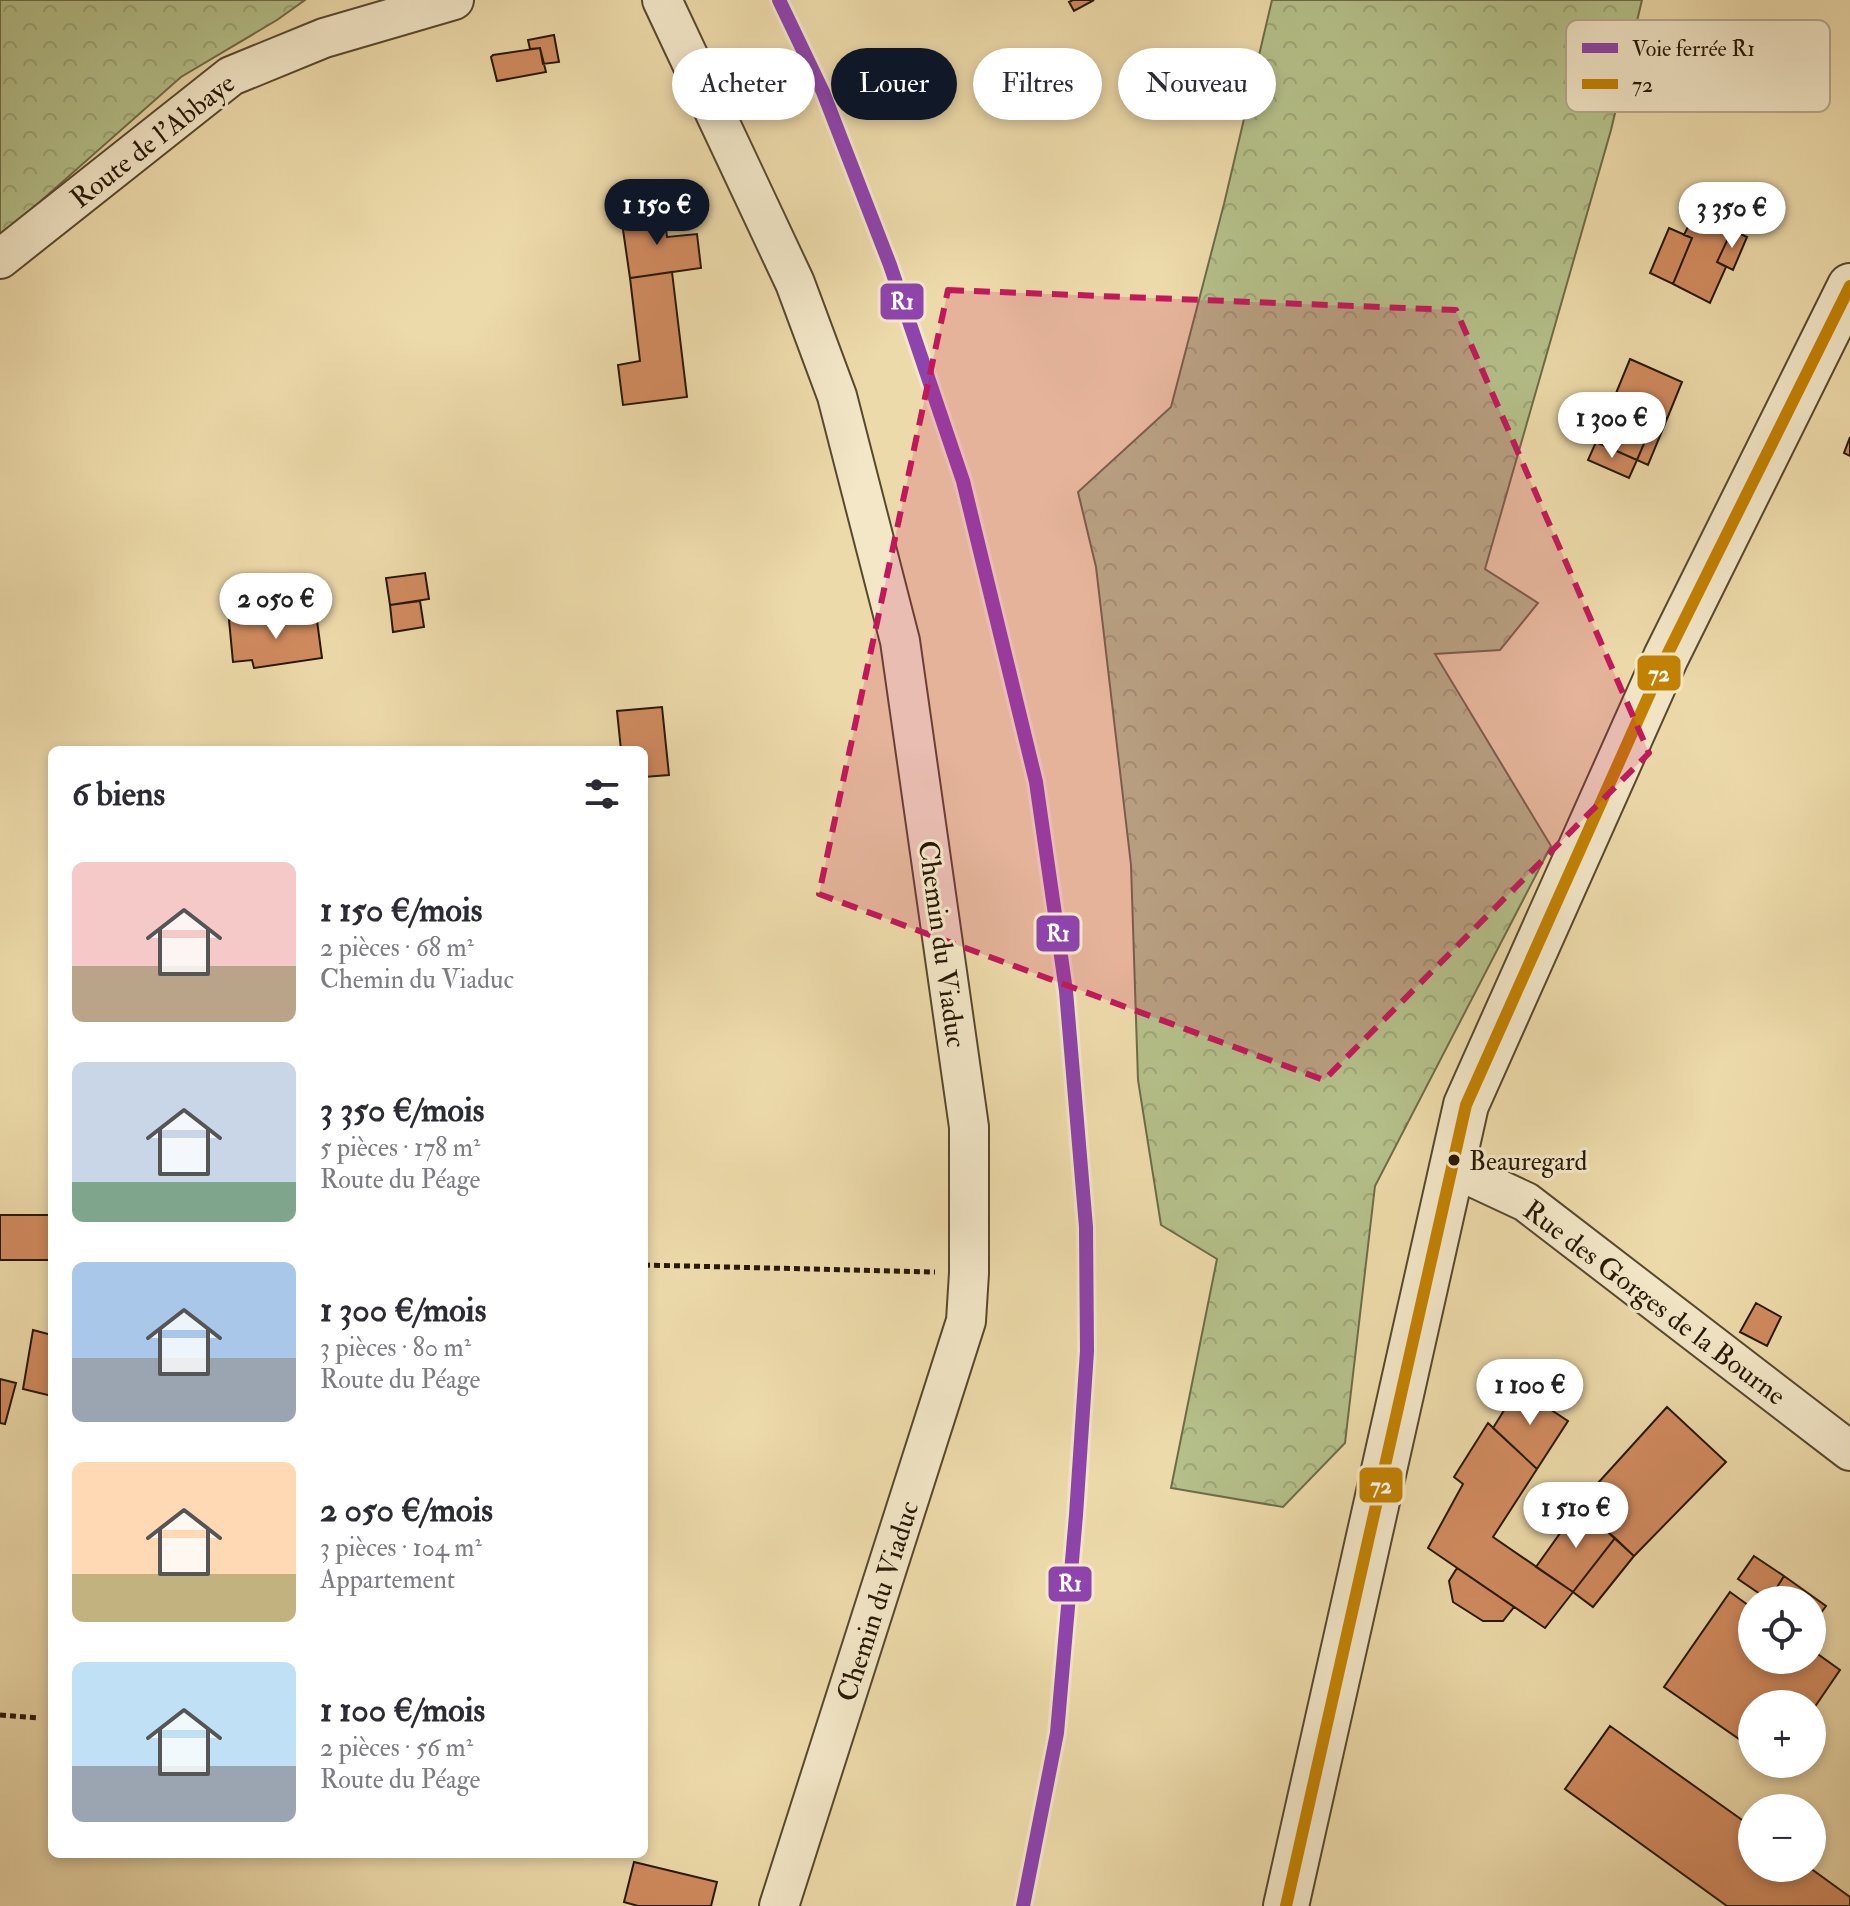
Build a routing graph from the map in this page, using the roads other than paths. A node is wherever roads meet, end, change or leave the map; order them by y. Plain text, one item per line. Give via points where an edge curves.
1 (454, 0) edge
2 (662, 0) edge
3 (0, 259) edge
4 (1850, 286) edge
5 (1451, 1167) junction
6 (1850, 1451) edge
7 (779, 1906) edge
8 (1286, 1906) edge

1 - 3 street, Route de l'Abbaye via 324,38 231,76
2 - 7 street, Chemin du Viaduc via 795,283 837,396 900,641 969,1127 966,1321
4 - 5 street via 1666,657 1466,1105
5 - 6 street, Rue des Gorges de la Bourne via 1526,1202
5 - 8 street

